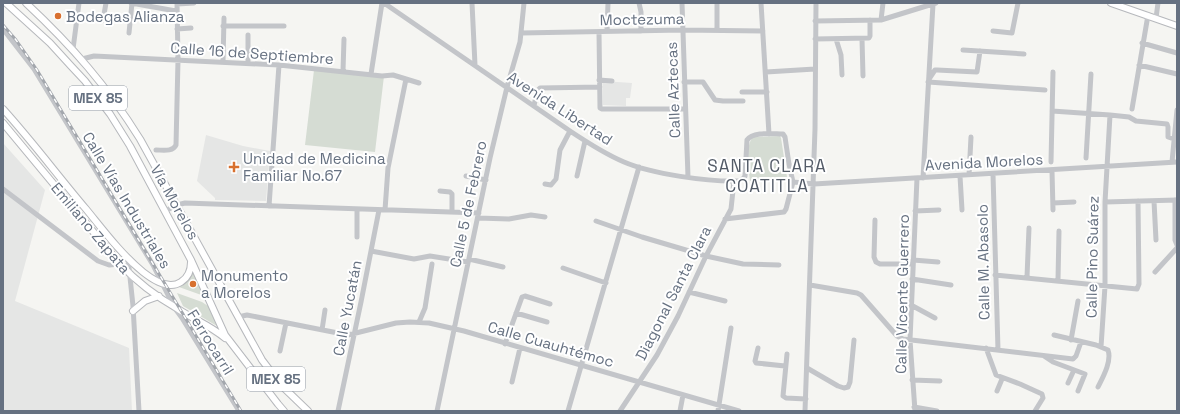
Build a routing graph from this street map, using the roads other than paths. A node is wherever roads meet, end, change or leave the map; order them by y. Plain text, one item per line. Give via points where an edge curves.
1 (6, 3) edge
2 (26, 3) edge
3 (80, 3) edge
4 (106, 3) edge
5 (133, 3) edge
6 (177, 3) edge
7 (194, 3) edge
8 (383, 3) edge
9 (472, 3) edge
10 (524, 3) edge
11 (608, 3) edge
12 (639, 3) edge
13 (682, 3) edge
14 (716, 3) edge
15 (761, 3) edge
16 (816, 3) edge
17 (883, 3) edge
18 (1018, 3) edge
19 (1111, 3) edge
20 (1158, 3) edge
21 (935, 4) edge
22 (176, 11) junction
23 (1148, 15) junction
24 (224, 18) dead end
25 (1156, 18) junction
26 (103, 20) dead end
27 (870, 20) junction
28 (881, 20) junction
29 (815, 21) junction
30 (223, 26) junction
31 (284, 26) dead end
32 (1177, 26) edge
33 (191, 28) dead end
34 (177, 29) junction
35 (682, 30) junction
36 (717, 30) junction
37 (3, 31) edge
38 (607, 31) junction
39 (641, 31) junction
40 (763, 31) junction
41 (993, 31) dead end
42 (599, 32) junction
43 (129, 33) dead end
44 (521, 33) junction
45 (248, 35) dead end
46 (344, 39) dead end
47 (815, 39) junction
48 (836, 39) junction
49 (862, 39) junction
50 (1142, 43) junction
51 (73, 48) junction
52 (963, 50) dead end
53 (980, 51) junction
54 (1177, 53) edge
55 (1024, 54) dead end
56 (82, 59) junction
57 (178, 60) junction
58 (223, 62) junction
59 (248, 63) junction
60 (279, 65) junction
61 (475, 65) junction
62 (1139, 65) junction
63 (816, 69) junction
64 (343, 71) junction
65 (766, 72) junction
66 (1053, 72) dead end
67 (371, 74) junction
68 (1091, 74) dead end
69 (1177, 74) edge
70 (842, 75) dead end
71 (863, 76) dead end
72 (406, 79) junction
73 (599, 80) junction
74 (612, 81) dead end
75 (929, 81) junction
76 (684, 82) junction
77 (419, 83) dead end
78 (507, 87) junction
79 (600, 87) junction
80 (1045, 90) dead end
81 (742, 92) dead end
82 (767, 92) junction
83 (744, 101) dead end
84 (534, 106) junction
85 (3, 108) edge
86 (685, 109) junction
87 (1132, 109) dead end
88 (1177, 110) edge
89 (1052, 111) junction
90 (1089, 113) junction
91 (1110, 115) junction
92 (3, 123) edge
93 (570, 131) junction
94 (769, 134) junction
95 (971, 137) dead end
96 (1174, 139) junction
97 (585, 141) junction
98 (156, 150) dead end
99 (1086, 158) dead end
100 (1051, 162) dead end
101 (1174, 162) edge
102 (639, 167) junction
103 (1106, 167) junction
104 (1052, 170) junction
105 (993, 174) junction
106 (969, 175) junction
107 (466, 176) dead end
108 (577, 176) dead end
109 (960, 176) junction
110 (688, 177) junction
111 (920, 178) junction
112 (486, 180) junction
113 (734, 181) junction
114 (793, 182) junction
115 (545, 184) dead end
116 (814, 184) junction
117 (3, 189) edge
118 (440, 191) dead end
119 (1176, 200) edge
120 (1138, 201) junction
121 (1154, 201) junction
122 (1074, 202) dead end
123 (1105, 202) junction
124 (1053, 203) junction
125 (177, 205) junction
126 (269, 206) junction
127 (357, 209) junction
128 (382, 210) junction
129 (915, 210) junction
130 (939, 210) dead end
131 (962, 210) dead end
132 (1053, 210) dead end
133 (165, 211) junction
134 (452, 212) junction
135 (479, 215) junction
136 (545, 218) dead end
137 (725, 219) junction
138 (596, 220) dead end
139 (875, 220) dead end
140 (1029, 228) dead end
141 (621, 230) junction
142 (1059, 231) dead end
143 (357, 237) dead end
144 (1156, 240) dead end
145 (1177, 245) edge
146 (1177, 248) edge
147 (371, 251) junction
148 (706, 256) junction
149 (128, 258) junction
150 (192, 260) junction
151 (469, 261) junction
152 (913, 262) junction
153 (938, 262) dead end
154 (120, 264) junction
155 (432, 264) dead end
156 (779, 265) dead end
157 (503, 267) dead end
158 (563, 268) dead end
159 (1155, 272) dead end
160 (130, 275) junction
161 (995, 275) junction
162 (1027, 277) junction
163 (912, 279) junction
164 (1058, 280) junction
165 (162, 283) junction
166 (606, 283) junction
167 (810, 285) junction
168 (951, 285) dead end
169 (1105, 286) junction
170 (689, 292) junction
171 (159, 296) junction
172 (725, 300) dead end
173 (1078, 301) dead end
174 (550, 304) dead end
175 (911, 305) junction
176 (174, 307) junction
177 (325, 310) dead end
178 (133, 311) junction
179 (516, 313) junction
180 (238, 317) junction
181 (935, 318) dead end
182 (419, 322) junction
183 (547, 322) dead end
184 (286, 323) junction
185 (731, 328) dead end
186 (454, 329) junction
187 (322, 330) junction
188 (355, 334) junction
189 (1054, 335) dead end
190 (854, 340) dead end
191 (910, 340) junction
192 (1071, 340) junction
193 (1081, 342) junction
194 (505, 344) junction
195 (232, 346) junction
196 (1101, 346) junction
197 (520, 348) junction
198 (758, 348) dead end
199 (986, 348) junction
200 (998, 350) junction
201 (280, 351) dead end
202 (786, 354) dead end
203 (1044, 356) junction
204 (582, 366) junction
205 (785, 366) junction
206 (807, 368) junction
207 (1074, 370) junction
208 (1002, 378) junction
209 (912, 380) junction
210 (940, 381) dead end
211 (512, 382) dead end
212 (640, 382) junction
213 (1068, 384) dead end
214 (1098, 387) dead end
215 (997, 391) dead end
216 (1078, 391) dead end
217 (683, 394) junction
218 (806, 400) junction
219 (719, 405) junction
220 (914, 409) edge
221 (139, 411) edge
222 (239, 411) edge
223 (284, 411) edge
224 (308, 411) edge
225 (338, 411) edge
226 (437, 411) edge
227 (568, 411) edge
228 (620, 411) edge
229 (680, 411) edge
230 (718, 411) edge
231 (739, 411) edge
232 (805, 411) edge
233 (937, 411) edge
234 (1035, 411) edge

1 - 133 main road, Vía Morelos / MEX 85 via 50,43 85,81 130,146
2 - 51 main road, Vía Morelos / MEX 85
3 - 51 street
4 - 26 street
5 - 22 street
5 - 43 street
6 - 7 street
6 - 22 street
8 - 61 street, Avenida Libertad
8 - 67 street
9 - 61 street
10 - 44 street, Calle 5 de Febrero
11 - 38 street
12 - 39 street
13 - 35 street, Calle Aztecas
14 - 36 street
15 - 40 street
16 - 29 street
17 - 28 street
18 - 41 street via 1012,33
19 - 23 main road
20 - 25 street
21 - 28 street
21 - 75 street, Calle Vicente Guerrero
22 - 34 street
23 - 25 main road
23 - 50 street
24 - 30 street
25 - 32 main road
27 - 28 street
27 - 29 street
27 - 49 street via 870,38
29 - 47 street
30 - 31 street
30 - 58 street
33 - 34 street
34 - 57 street
35 - 36 street, Moctezuma
35 - 39 street, Moctezuma
35 - 76 street, Calle Aztecas
36 - 40 street, Moctezuma
37 - 165 street, Calle Vías Industriales via 34,69
38 - 39 street, Moctezuma
38 - 42 street, Moctezuma
40 - 65 street
42 - 44 street, Moctezuma
42 - 73 street
44 - 78 street, Calle 5 de Febrero
45 - 59 street
46 - 64 street
47 - 48 street
47 - 63 street
48 - 49 street
48 - 70 street via 841,55
49 - 71 street
50 - 54 street
50 - 62 street
51 - 56 main road, Vía Morelos / MEX 85
52 - 53 street
53 - 55 street
53 - 75 street via 976,73 935,70
56 - 57 street, Calle 16 de Septiembre via 94,56
56 - 125 main road, Vía Morelos / MEX 85 via 127,117
57 - 58 street, Calle 16 de Septiembre
57 - 98 street via 176,145 171,150
58 - 59 street, Calle 16 de Septiembre
59 - 60 street, Calle 16 de Septiembre
60 - 64 street, Calle 16 de Septiembre
60 - 126 street
61 - 78 street, Avenida Libertad
62 - 69 street
62 - 87 street
63 - 65 street
63 - 116 street
64 - 67 street, Calle 16 de Septiembre
65 - 82 street
66 - 89 street
67 - 72 street, Calle 16 de Septiembre via 393,75
68 - 90 street
72 - 77 street, Calle 16 de Septiembre
72 - 128 street, Calle Yucatán
73 - 74 street
73 - 79 street
75 - 80 street
75 - 111 street, Calle Vicente Guerrero
76 - 83 street via 703,82 715,100
76 - 86 street, Calle Aztecas
78 - 84 street, Avenida Libertad
78 - 112 street, Calle 5 de Febrero
79 - 84 street via 540,88
79 - 86 street via 602,109
81 - 82 street
82 - 94 street
84 - 93 street, Avenida Libertad
85 - 149 main road, Emiliano Zapata
86 - 110 street, Calle Aztecas
88 - 96 street
89 - 90 street
89 - 100 street
90 - 91 street
90 - 99 street
91 - 96 street via 1167,124 1168,137
91 - 103 street, Calle Pino Suárez
92 - 154 main road, Emiliano Zapata
93 - 97 street, Avenida Libertad
93 - 115 street via 560,150 556,180 551,185
94 - 113 street, Avenida Libertad via 748,138 745,176
94 - 114 street via 785,135
95 - 106 street
96 - 101 street
97 - 102 street, Avenida Libertad
97 - 108 street
101 - 103 street, Avenida Morelos
102 - 110 street, Avenida Libertad
102 - 141 street
103 - 104 street, Avenida Morelos
103 - 123 street, Calle Pino Suárez
104 - 105 street, Avenida Morelos
104 - 124 street
105 - 106 street, Avenida Morelos
105 - 161 street, Calle M. Abasolo
106 - 109 street, Avenida Morelos
107 - 112 street
109 - 111 street, Avenida Morelos
109 - 131 street
110 - 113 street, Avenida Libertad
111 - 116 street, Avenida Morelos
111 - 129 street, Calle Vicente Guerrero
112 - 135 street, Calle 5 de Febrero
113 - 137 street, Diagonal Santa Clara via 731,209
114 - 116 street, Avenida Morelos
114 - 137 street via 784,212
116 - 167 street
117 - 154 street via 98,261 109,265
118 - 134 street via 452,194
119 - 121 street
119 - 145 street
120 - 121 street
120 - 123 street
120 - 169 street via 1139,286 1135,289
121 - 144 street
122 - 124 street
123 - 169 street, Calle Pino Suárez
124 - 132 street
125 - 126 street via 186,203
125 - 133 street
125 - 180 main road, Vía Morelos / MEX 85
126 - 127 street
127 - 128 street
127 - 143 street
128 - 134 street
128 - 147 street, Calle Yucatán
129 - 130 street
129 - 152 street, Calle Vicente Guerrero
133 - 150 main road, Vía Morelos / MEX 85
134 - 135 street
135 - 136 street via 509,219 531,215
135 - 151 street, Calle 5 de Febrero
137 - 148 street, Diagonal Santa Clara
138 - 141 street
139 - 152 street via 876,262
140 - 162 street
141 - 148 street
141 - 166 street
142 - 164 street
146 - 159 street
147 - 151 street via 414,259 430,256
147 - 188 street, Calle Yucatán
148 - 156 street via 743,264
148 - 170 street, Diagonal Santa Clara
149 - 160 street
149 - 165 main road, Emiliano Zapata via 144,273
150 - 165 main road via 186,279 172,286
150 - 195 main road, Vía Morelos / MEX 85 via 220,326
151 - 157 street
151 - 186 street, Calle 5 de Febrero
152 - 153 street
152 - 163 street, Calle Vicente Guerrero
154 - 160 main road, Emiliano Zapata
155 - 182 street via 425,308
158 - 166 street
160 - 171 main road, Emiliano Zapata
160 - 178 street
161 - 162 street
161 - 200 street, Calle M. Abasolo
162 - 164 street
163 - 168 street
163 - 175 street, Calle Vicente Guerrero
164 - 169 street
165 - 176 street, Calle Vías Industriales
166 - 204 street
167 - 191 street via 857,293 897,336
167 - 206 street
169 - 196 street, Calle Pino Suárez
170 - 172 street
170 - 212 street, Diagonal Santa Clara via 668,335
171 - 176 main road, Emiliano Zapata
171 - 178 main road via 145,301
173 - 192 street
174 - 179 street via 524,296
175 - 181 street
175 - 191 street, Calle Vicente Guerrero
176 - 195 main road, Emiliano Zapata via 211,328
176 - 222 street, Ferrocarril
177 - 187 street
178 - 221 street
179 - 183 street
179 - 194 street
180 - 184 street, Calle Cuauhtémoc via 247,315
180 - 224 main road, Vía Morelos / MEX 85 via 268,369
182 - 186 street, Calle Cuauhtémoc
182 - 188 street, Calle Cuauhtémoc via 396,323
184 - 187 street, Calle Cuauhtémoc
184 - 201 street
185 - 219 street
186 - 194 street, Calle Cuauhtémoc
186 - 226 street, Calle 5 de Febrero
187 - 188 street, Calle Cuauhtémoc
188 - 225 street, Calle Yucatán
189 - 192 street
190 - 206 street via 848,387 838,386
191 - 199 street
191 - 209 street, Calle Vicente Guerrero
192 - 193 street
193 - 196 street
193 - 203 street via 1074,358
194 - 197 street, Calle Cuauhtémoc
195 - 223 main road, Vía Morelos / MEX 85
196 - 214 street via 1109,353 1107,366
197 - 204 street, Calle Cuauhtémoc
197 - 211 street
198 - 205 street via 756,363
199 - 200 street
199 - 208 street via 994,373
200 - 203 street
202 - 205 street
203 - 207 street
204 - 212 street, Calle Cuauhtémoc
204 - 227 street
205 - 218 street via 784,397
206 - 218 street
207 - 213 street
207 - 216 street via 1085,375
208 - 215 street
208 - 234 street via 1042,394 1043,398
209 - 210 street
209 - 220 street, Calle Vicente Guerrero
212 - 217 street, Calle Cuauhtémoc
212 - 228 street, Diagonal Santa Clara
217 - 219 street, Calle Cuauhtémoc
217 - 229 street
218 - 232 street
219 - 230 street
219 - 231 street, Calle Cuauhtémoc
220 - 233 street

